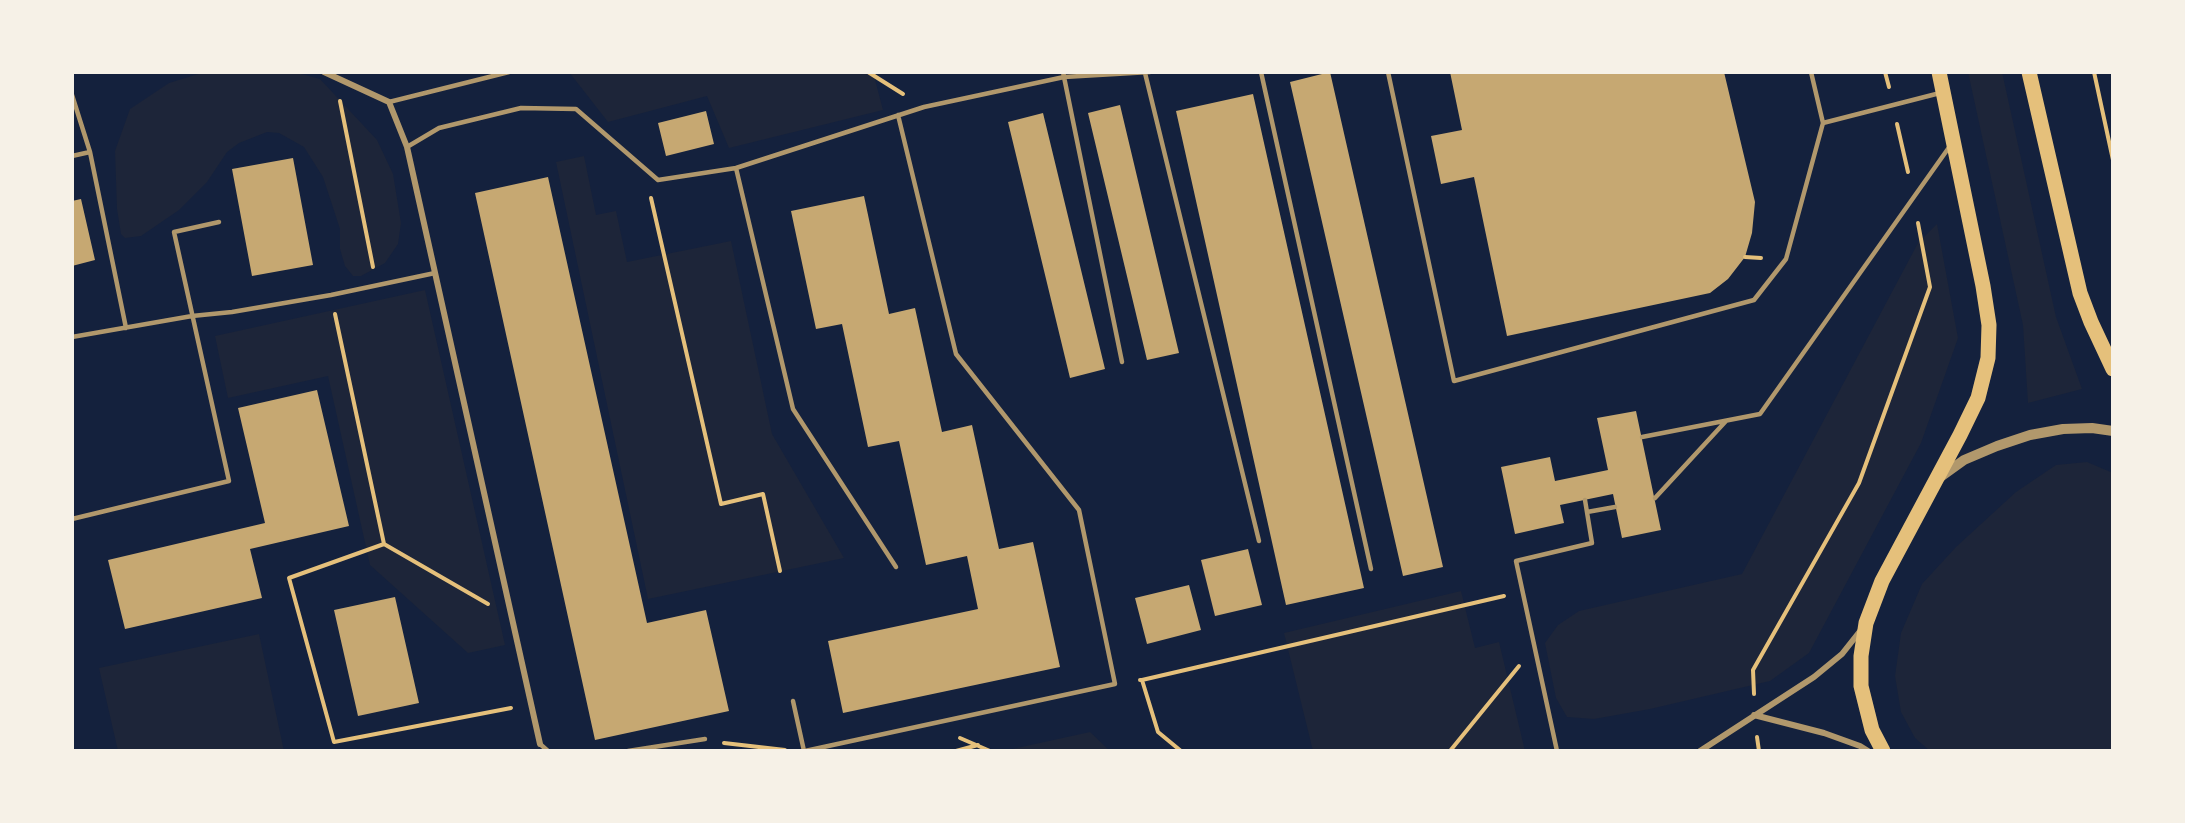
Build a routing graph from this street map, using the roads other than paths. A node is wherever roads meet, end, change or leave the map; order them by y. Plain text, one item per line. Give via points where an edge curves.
1 (324, 72) edge
2 (509, 72) edge
3 (1261, 72) edge
4 (1388, 72) edge
5 (1811, 72) edge
6 (1939, 72) edge
7 (2029, 72) edge
8 (1148, 73) edge
9 (1064, 74) edge
10 (1943, 93) junction
11 (72, 95) edge
12 (389, 102) junction
13 (898, 115) junction
14 (1823, 123) junction
15 (1953, 141) junction
16 (407, 147) junction
17 (90, 152) junction
18 (72, 156) edge
19 (735, 168) junction
20 (219, 222) dead end
21 (435, 273) junction
22 (192, 316) junction
23 (126, 328) junction
24 (72, 337) edge
25 (1122, 362) dead end
26 (2113, 369) edge
27 (1726, 421) junction
28 (2113, 431) edge
29 (1642, 438) dead end
30 (1936, 480) junction
31 (1655, 498) dead end
32 (1585, 500) dead end
33 (1616, 507) dead end
34 (1587, 512) junction
35 (72, 519) edge
36 (1259, 541) dead end
37 (896, 567) dead end
38 (1371, 569) dead end
39 (1866, 623) junction
40 (794, 701) dead end
41 (1754, 715) junction
42 (705, 739) road end
43 (540, 744) joint
44 (548, 751) edge
45 (628, 751) edge
46 (805, 751) edge
47 (1557, 751) edge
48 (1700, 751) edge
49 (1868, 751) edge
50 (1883, 751) edge

1 - 12 street
2 - 12 lane
3 - 38 lane
4 - 14 lane via 1454,381 1754,300 1786,259
5 - 14 lane
6 - 10 main road
7 - 26 main road via 2080,293
8 - 9 lane
8 - 36 lane
9 - 13 lane
9 - 25 lane
10 - 14 lane
10 - 15 main road
11 - 17 lane
12 - 16 street
13 - 19 lane
13 - 46 lane via 956,354 1079,510 1115,684
15 - 27 lane via 1760,414
15 - 30 main road via 1983,286 1989,325 1988,358 1978,398
16 - 19 lane via 439,128 521,108 576,110 658,180
16 - 21 street
17 - 18 lane
17 - 23 lane
19 - 37 lane via 793,408
20 - 22 lane via 174,232
21 - 22 lane via 331,296
21 - 43 street
22 - 23 lane
22 - 35 lane via 229,481
23 - 24 lane
27 - 29 lane
27 - 31 lane
28 - 30 street via 2063,429 2030,435 1964,460
30 - 39 main road via 1882,581
32 - 34 lane
33 - 34 lane
34 - 47 lane via 1592,543 1516,561
39 - 41 street via 1842,654
39 - 50 main road via 1862,686 1869,723
40 - 46 lane
41 - 48 street
41 - 49 street via 1824,733
42 - 45 lane
43 - 44 lane

